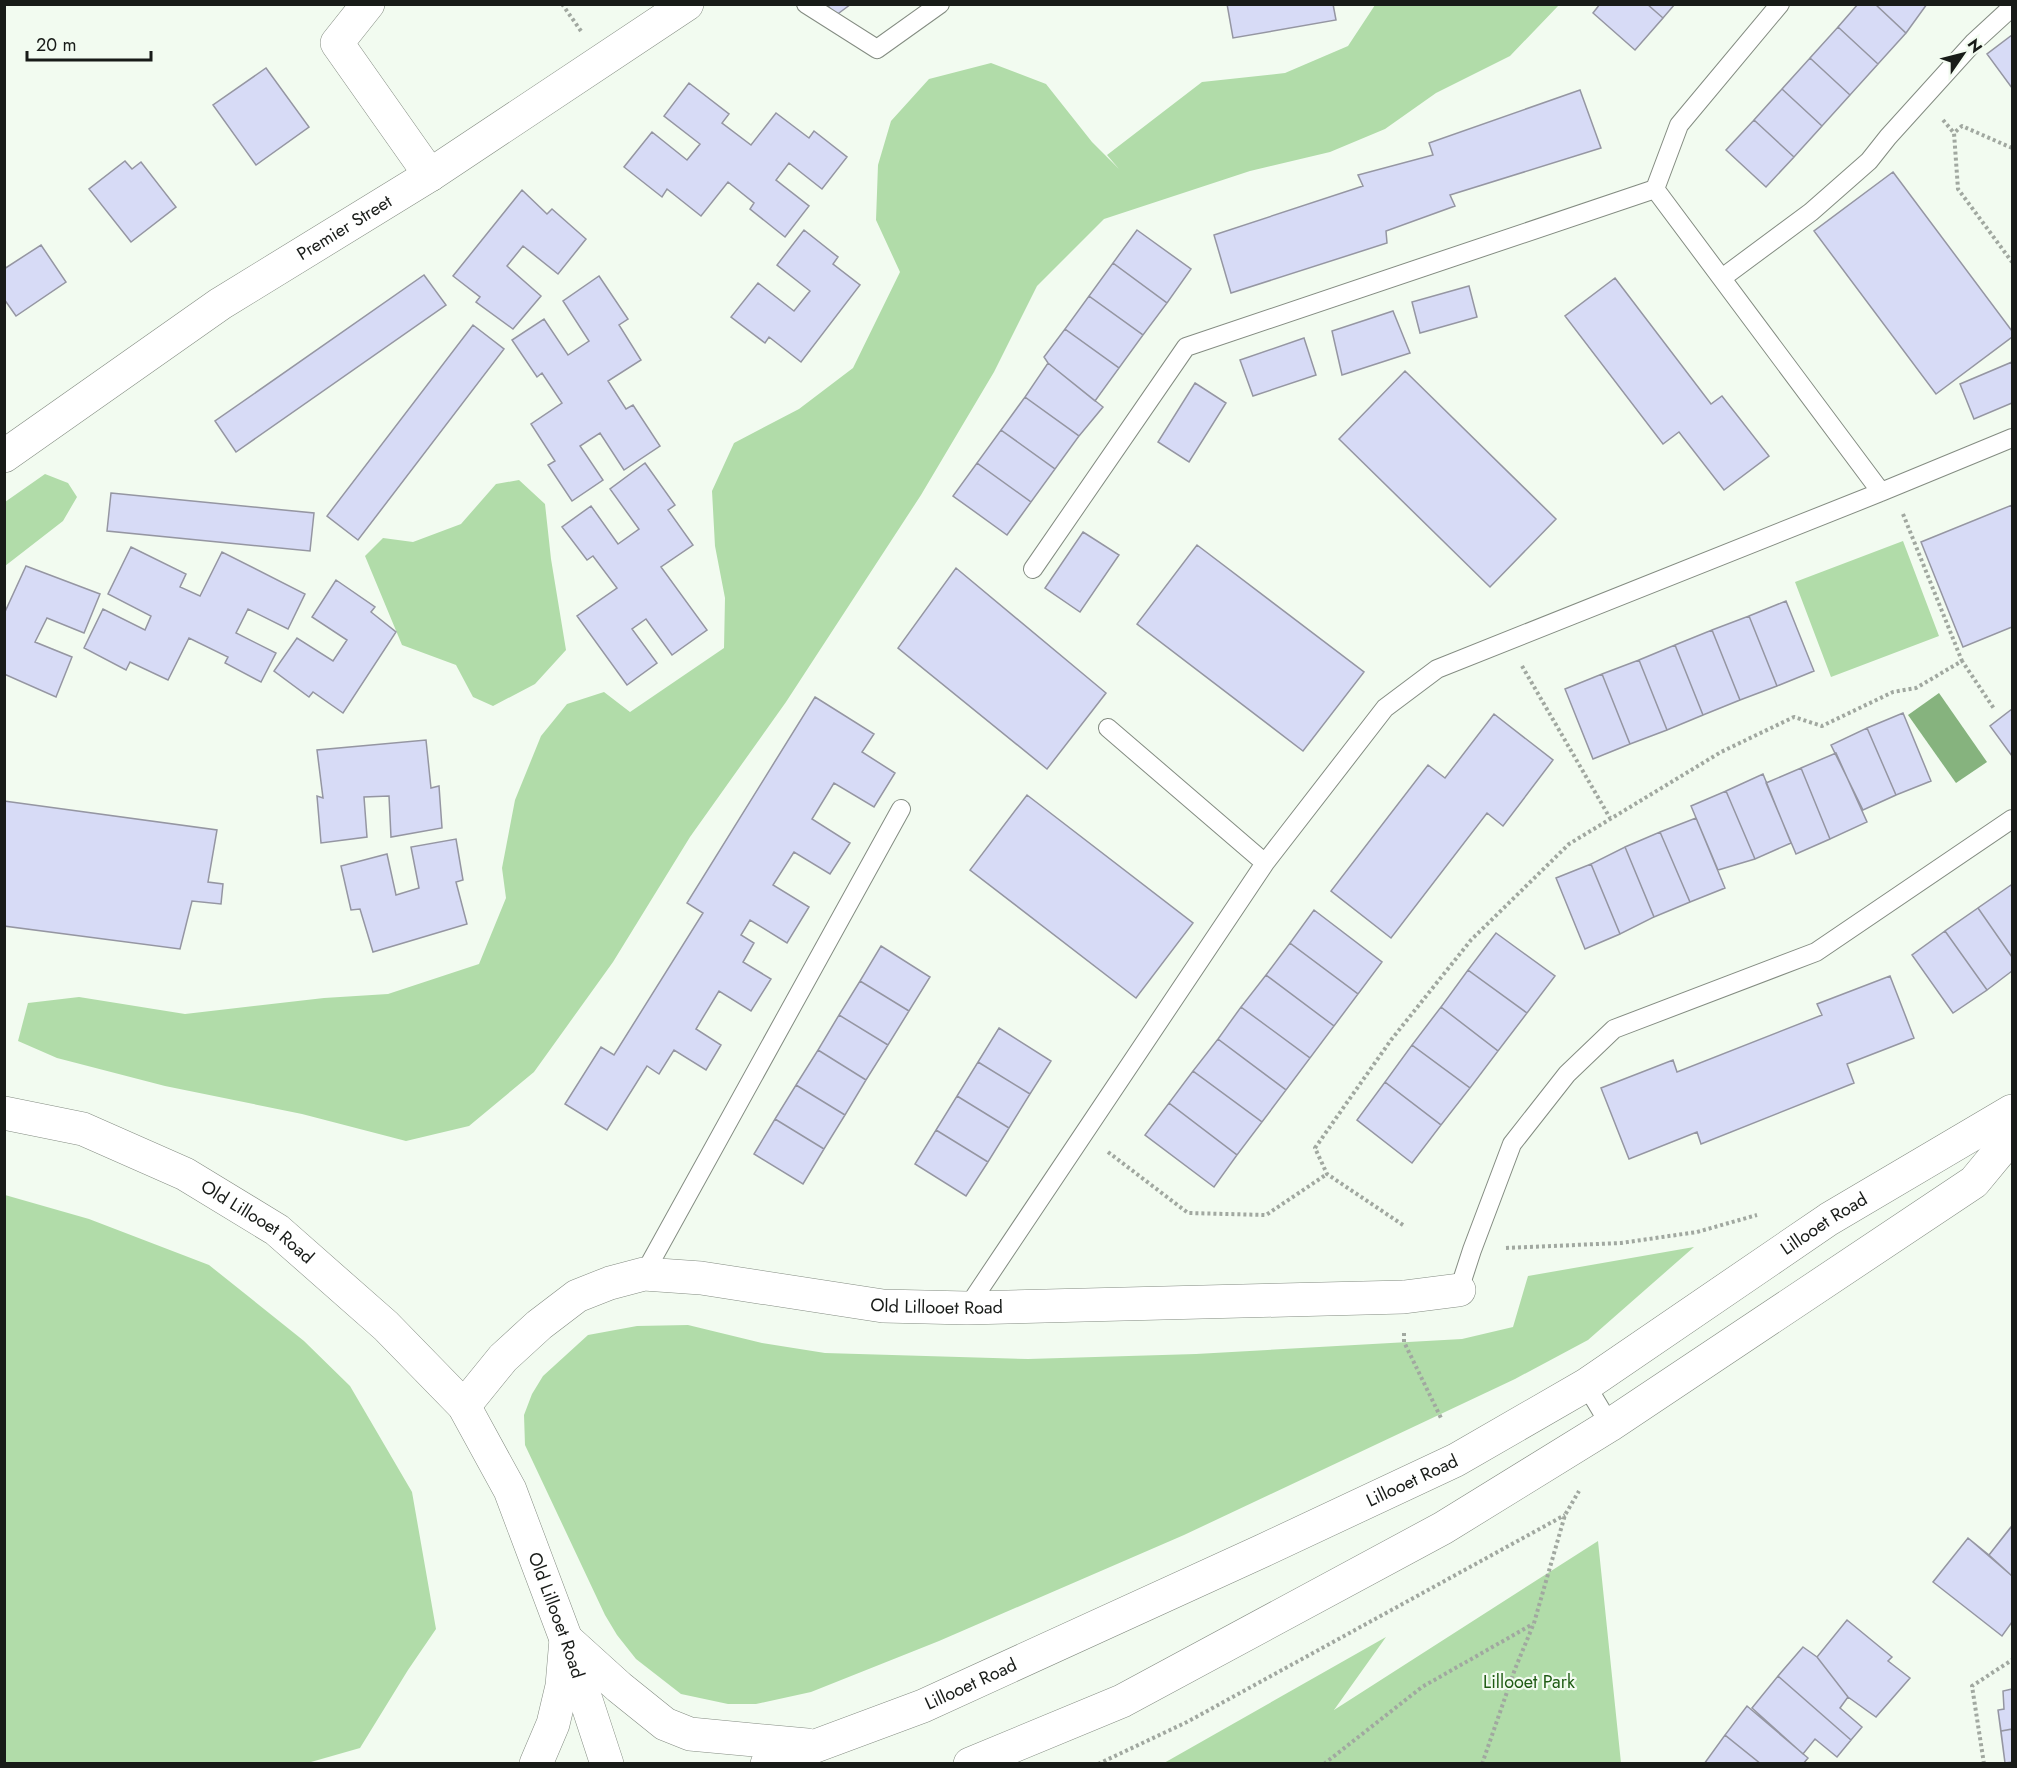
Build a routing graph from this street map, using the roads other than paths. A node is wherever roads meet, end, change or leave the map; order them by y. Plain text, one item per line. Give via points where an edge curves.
1 (368, 4) edge
2 (687, 4) edge
3 (806, 4) edge
4 (940, 4) edge
5 (1780, 4) edge
6 (2013, 7) edge
7 (429, 175) junction
8 (1655, 189) junction
9 (1722, 278) junction
10 (2013, 438) edge
11 (4, 456) edge
12 (1887, 490) junction
13 (1033, 569) dead end
14 (1108, 728) dead end
15 (901, 809) dead end
16 (2013, 819) edge
17 (1265, 863) junction
18 (2013, 1111) edge
19 (4, 1113) edge
20 (2013, 1136) edge
21 (644, 1274) junction
22 (1459, 1290) joint
23 (967, 1308) junction
24 (1586, 1385) junction
25 (465, 1406) junction
26 (1610, 1425) junction
27 (566, 1639) junction
28 (817, 1746) junction
29 (536, 1764) edge
30 (607, 1764) edge
31 (766, 1764) edge
32 (970, 1764) edge

1 - 7 street via 337,43
2 - 7 street, Premier Street
3 - 4 lane via 877,49
5 - 8 lane via 1679,125
6 - 9 lane via 1974,42 1869,161 1811,212
7 - 11 street, Premier Street via 220,304
8 - 9 lane
8 - 13 lane via 1186,347
9 - 12 lane
10 - 12 lane
12 - 17 lane via 1437,669 1385,708
14 - 17 lane
15 - 21 lane
16 - 22 lane via 1816,952 1614,1029 1567,1074 1512,1144
17 - 23 lane
18 - 24 street, Lillooet Road via 1829,1219
19 - 25 street, Old Lillooet Road via 93,1134 186,1174 277,1230 386,1326
20 - 26 street via 1974,1182
21 - 23 street, Old Lillooet Road via 701,1278 883,1306
21 - 25 street, Old Lillooet Road via 577,1296 504,1358
22 - 23 street, Old Lillooet Road via 1404,1297
24 - 26 lane
24 - 28 street, Lillooet Road via 1456,1460 923,1706
25 - 27 street, Old Lillooet Road via 510,1490
26 - 32 street via 1443,1528 1122,1701
27 - 28 street via 665,1724 690,1734
27 - 29 street via 562,1686 553,1724
27 - 30 street, Old Lillooet Road
28 - 31 street, Lillooet Road

